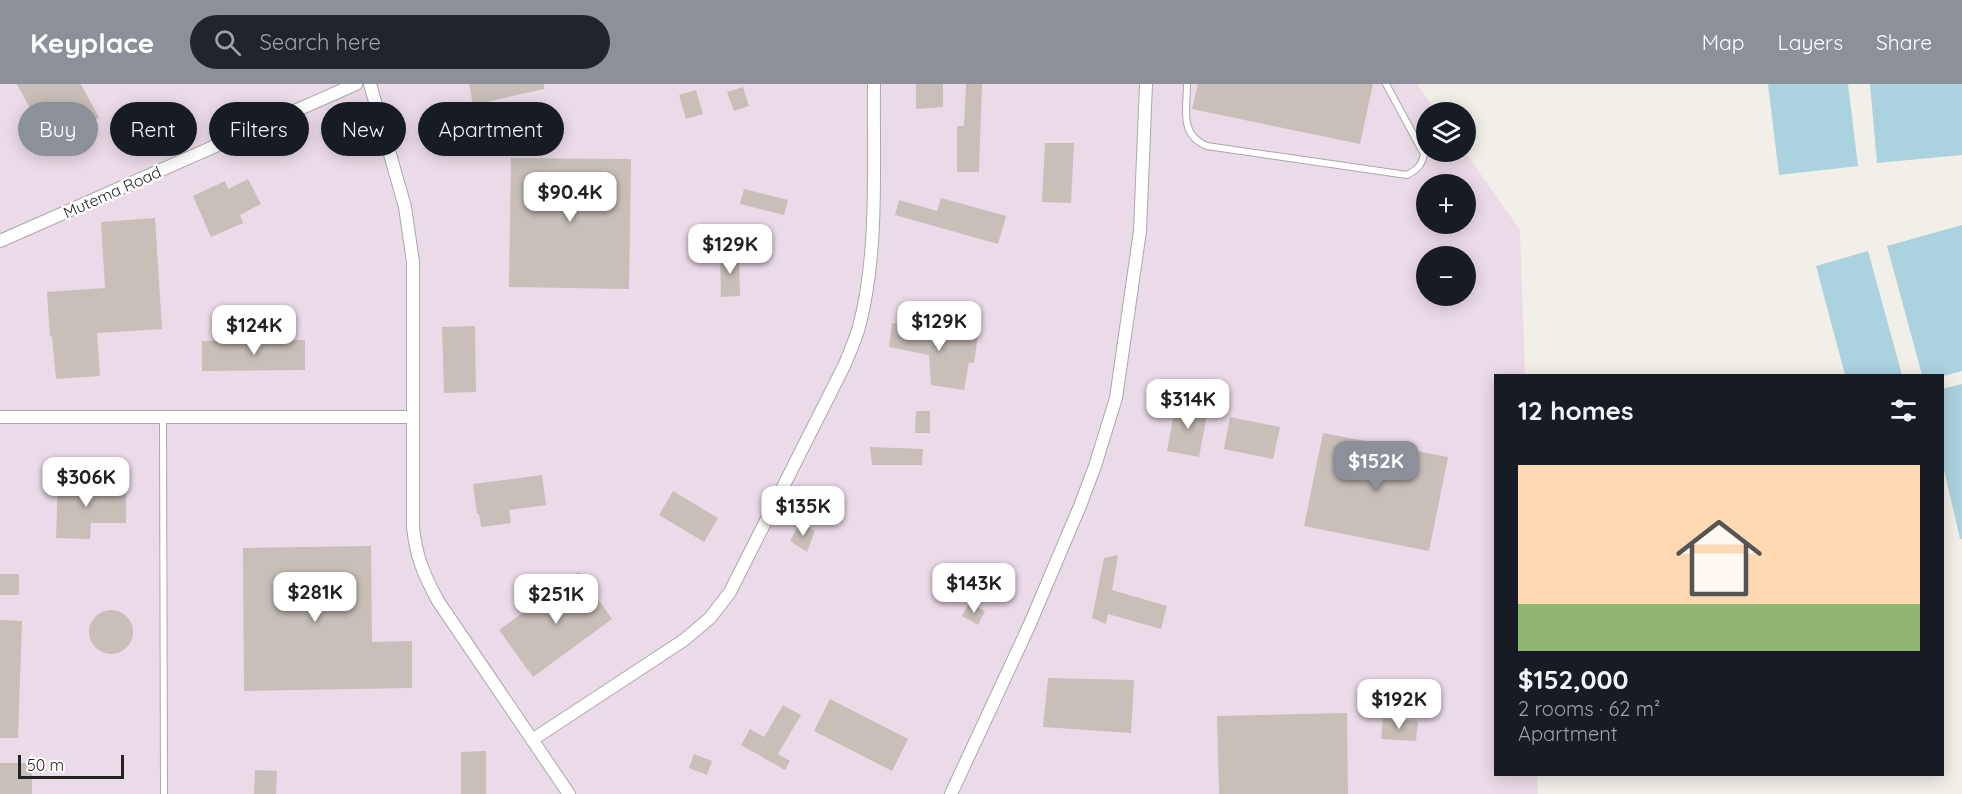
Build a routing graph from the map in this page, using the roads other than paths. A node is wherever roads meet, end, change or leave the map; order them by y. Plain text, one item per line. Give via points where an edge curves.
1 (356, 84) edge
2 (370, 84) edge
3 (874, 84) edge
4 (1146, 84) edge
5 (1187, 84) edge
6 (1386, 84) edge
7 (0, 242) edge
8 (0, 417) edge
9 (163, 417) junction
10 (413, 417) junction
11 (532, 740) junction
12 (164, 794) edge
13 (569, 794) edge
14 (951, 794) edge

1 - 7 street, Mutema Road
2 - 10 street via 410,236 414,287
3 - 11 street via 872,233 859,328 844,366 730,592 710,618 684,640
4 - 14 street via 1140,231 1116,398 1080,506
5 - 6 lane via 1187,127 1198,143 1207,147 1407,175 1423,163 1424,154
8 - 9 street
9 - 10 street
9 - 12 lane
10 - 11 street via 413,527 423,573
11 - 13 street

